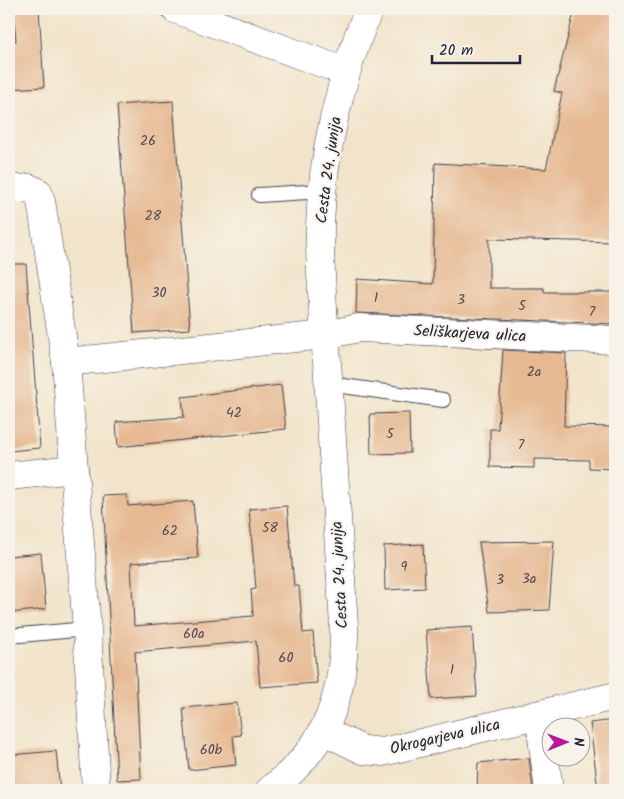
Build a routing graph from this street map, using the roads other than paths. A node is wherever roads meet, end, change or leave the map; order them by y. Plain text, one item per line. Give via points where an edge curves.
1 (175, 9) edge
2 (369, 9) edge
3 (346, 72) junction
4 (9, 190) edge
5 (323, 191) junction
6 (259, 195) dead end
7 (325, 335) junction
8 (615, 340) edge
9 (66, 362) junction
10 (328, 384) junction
11 (443, 400) dead end
12 (74, 468) junction
13 (9, 476) edge
14 (87, 629) junction
15 (9, 636) edge
16 (615, 696) edge
17 (540, 715) junction
18 (324, 731) junction
19 (96, 790) edge
20 (270, 790) edge
21 (549, 790) edge

1 - 3 street
2 - 3 street, Cesta 24. junija
3 - 5 street, Cesta 24. junija via 330,141
4 - 9 street via 29,188 38,192
5 - 6 lane
5 - 7 street, Cesta 24. junija via 320,226
7 - 8 street, Seliškarjeva ulica via 359,328
7 - 9 street
7 - 10 street, Cesta 24. junija
9 - 12 street
10 - 11 lane
10 - 18 street, Cesta 24. junija via 344,647 337,698
12 - 13 street
12 - 14 street
14 - 15 lane
14 - 19 street
16 - 17 street, Okrogarjeva ulica
17 - 18 street, Okrogarjeva ulica via 384,752 363,750
17 - 21 street
18 - 20 street, Cesta 24. junija via 301,764

